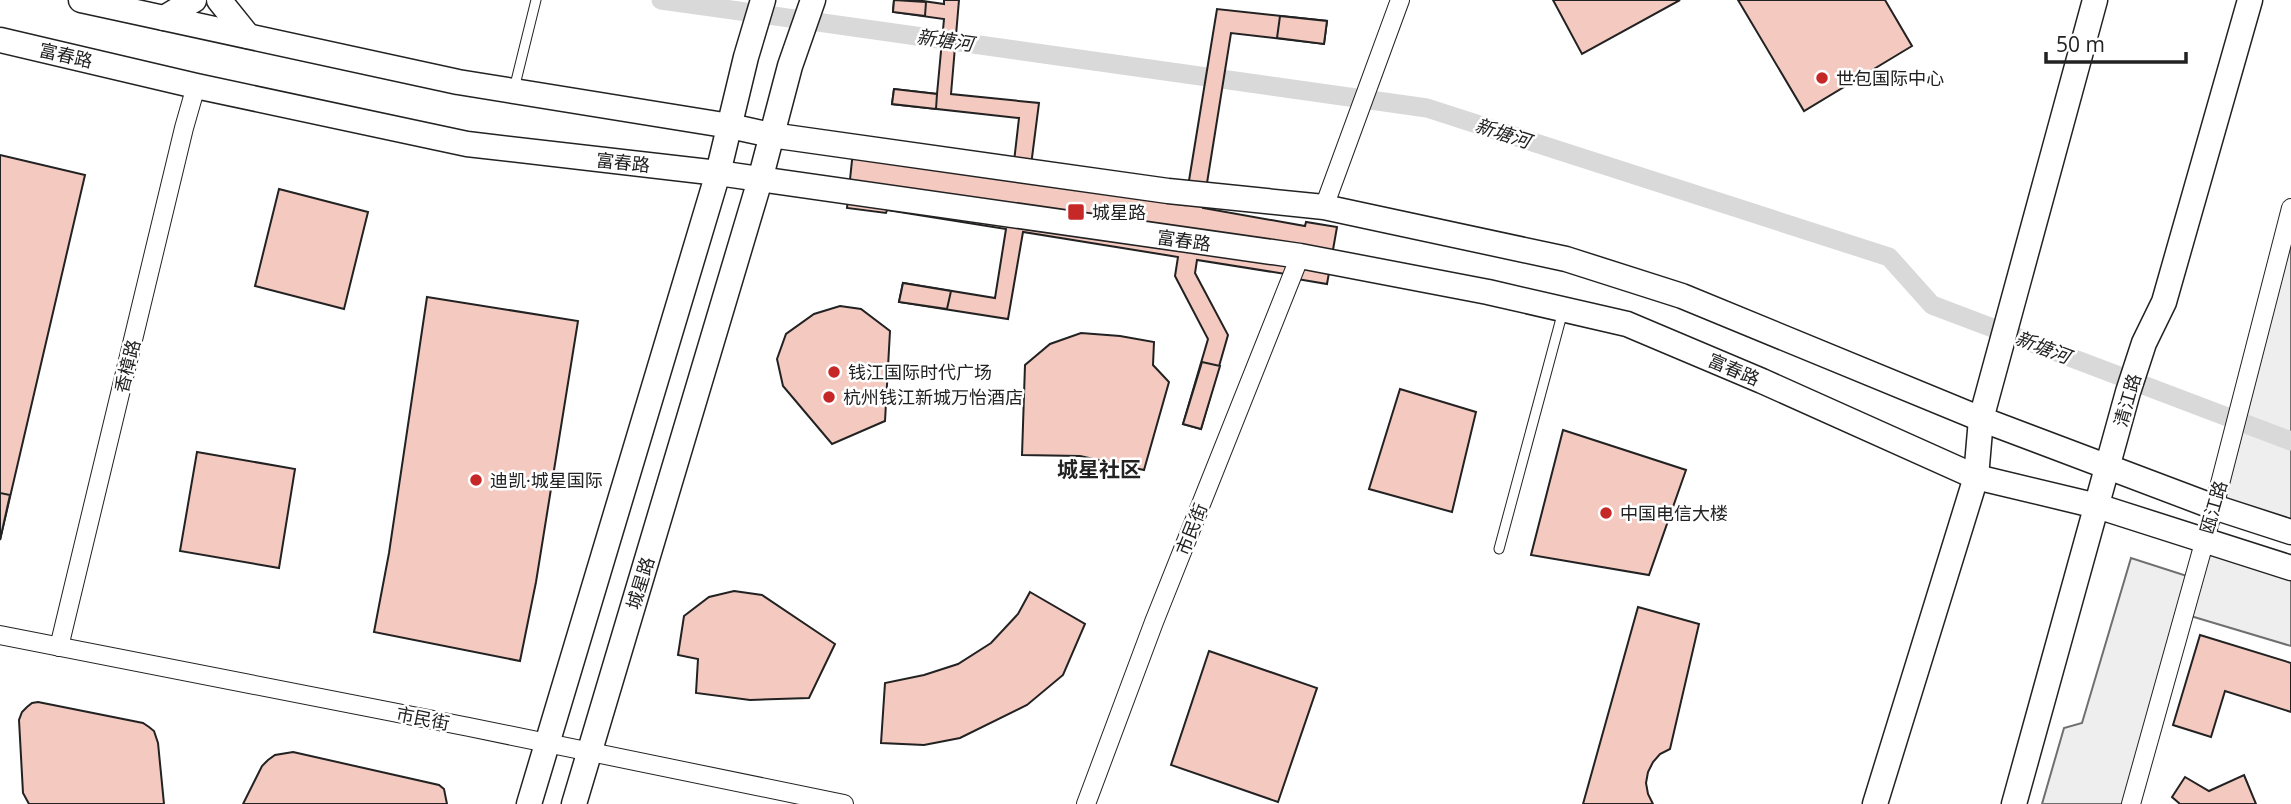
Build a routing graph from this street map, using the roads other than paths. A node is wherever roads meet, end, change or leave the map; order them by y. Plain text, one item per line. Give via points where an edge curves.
1 (81, 0) edge
2 (194, 0) edge
3 (219, 0) edge
4 (763, 0) edge
5 (813, 0) edge
6 (1400, 0) edge
7 (2095, 0) edge
8 (2249, 0) edge
9 (535, 4) edge
10 (164, 18) junction
11 (248, 36) junction
12 (0, 40) edge
13 (196, 86) junction
14 (514, 91) junction
15 (730, 126) junction
16 (771, 135) junction
17 (718, 173) junction
18 (760, 180) junction
19 (1324, 207) junction
20 (2291, 208) edge
21 (1300, 256) junction
22 (1564, 309) junction
23 (1981, 419) junction
24 (2108, 466) junction
25 (1976, 477) junction
26 (2097, 506) junction
27 (2214, 507) junction
28 (2291, 532) edge
29 (2204, 539) junction
30 (1499, 549) dead end
31 (2291, 568) edge
32 (0, 635) edge
33 (59, 647) junction
34 (548, 743) junction
35 (590, 752) junction
36 (529, 804) edge
37 (574, 804) edge
38 (845, 804) edge
39 (1086, 804) edge
40 (1875, 804) edge
41 (2014, 804) edge
42 (2131, 804) edge

1 - 10 main road
2 - 10 main road
3 - 11 main road
4 - 15 main road
5 - 16 main road, 城星路
6 - 19 street
7 - 23 main road
8 - 24 main road, 清江路 via 2164,302 2144,343
9 - 14 lane
10 - 11 main road
11 - 14 main road
12 - 13 main road, 富春路
13 - 17 main road, 富春路 via 467,145
13 - 33 street, 香樟路
14 - 15 main road
15 - 16 main road
15 - 17 main road
16 - 18 main road, 城星路
16 - 19 main road via 1168,191
17 - 18 main road, 富春路
17 - 34 main road
18 - 21 main road, 富春路
18 - 35 main road, 城星路
19 - 23 main road via 1566,259 1682,296
20 - 27 street, 瓯江路
21 - 22 main road, 富春路
21 - 39 street, 市民街
22 - 25 main road, 富春路 via 1627,324
22 - 30 lane
23 - 24 main road
23 - 25 main road
24 - 26 main road, 清江路
24 - 27 main road
25 - 26 main road, 富春路
25 - 40 main road
26 - 29 main road, 富春路
26 - 41 main road, 清江路
27 - 28 main road
27 - 29 street, 瓯江路
29 - 31 main road, 富春路
29 - 42 street, 瓯江路
32 - 33 street, 市民街
33 - 34 street, 市民街
34 - 35 street, 市民街
34 - 36 main road
35 - 37 main road, 城星路
35 - 38 street, 市民街

